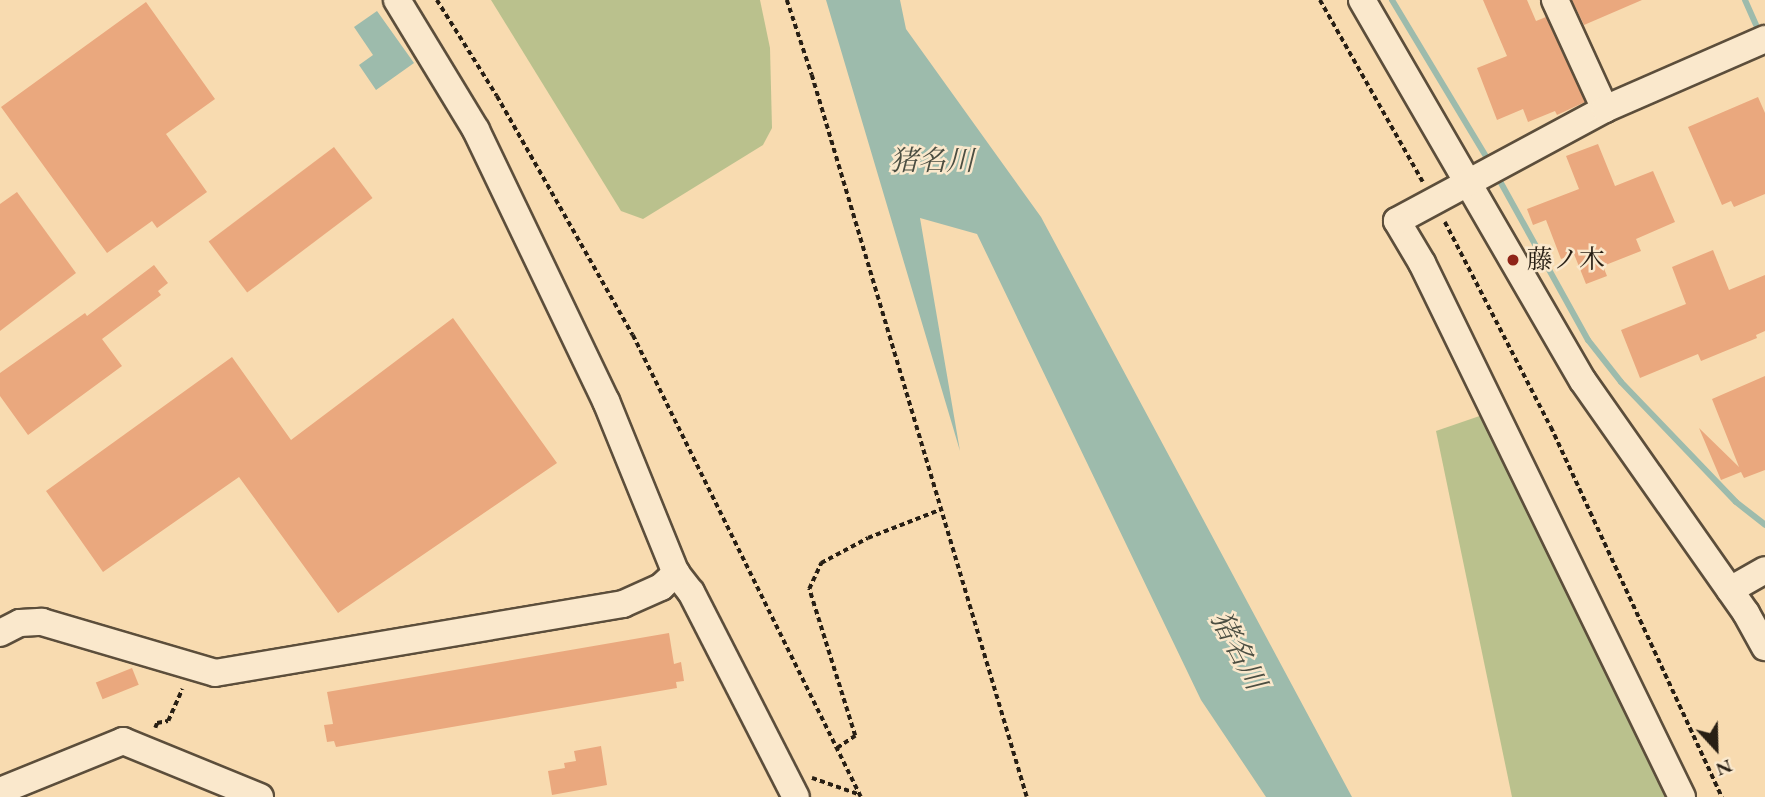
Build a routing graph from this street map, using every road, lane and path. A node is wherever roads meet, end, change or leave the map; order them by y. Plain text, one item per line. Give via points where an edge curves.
1 (397, 0) edge
2 (438, 0) edge
3 (787, 0) edge
4 (1320, 0) edge
5 (1362, 0) edge
6 (1555, 0) edge
7 (1765, 39) edge
8 (1605, 109) junction
9 (1469, 183) junction
10 (1434, 201) junction
11 (942, 509) junction
12 (1765, 570) edge
13 (676, 573) junction
14 (1730, 590) junction
15 (0, 633) edge
16 (1765, 647) edge
17 (191, 667) junction
18 (837, 748) junction
19 (145, 750) junction
20 (781, 766) junction
21 (0, 791) edge
22 (860, 795) edge
23 (260, 797) edge
24 (796, 797) edge
25 (1027, 797) edge
26 (1682, 797) edge
27 (1723, 797) edge

1 - 13 street via 476,130 606,401
2 - 18 path via 633,335
3 - 11 path
4 - 10 path
5 - 9 street
6 - 8 street
7 - 8 street
8 - 9 street
9 - 10 street
9 - 14 street via 1583,381
10 - 26 street via 1397,221 1422,263
10 - 27 path via 1551,427
11 - 18 path via 868,538 821,563 809,589 855,736
11 - 25 path
12 - 14 street
13 - 17 street via 661,587 623,604 215,673
13 - 20 street via 691,592
14 - 16 street
15 - 17 street via 20,623 42,622
17 - 19 path via 168,721 157,723
18 - 22 path
19 - 21 street via 124,741
19 - 23 street
20 - 22 path
20 - 24 street

